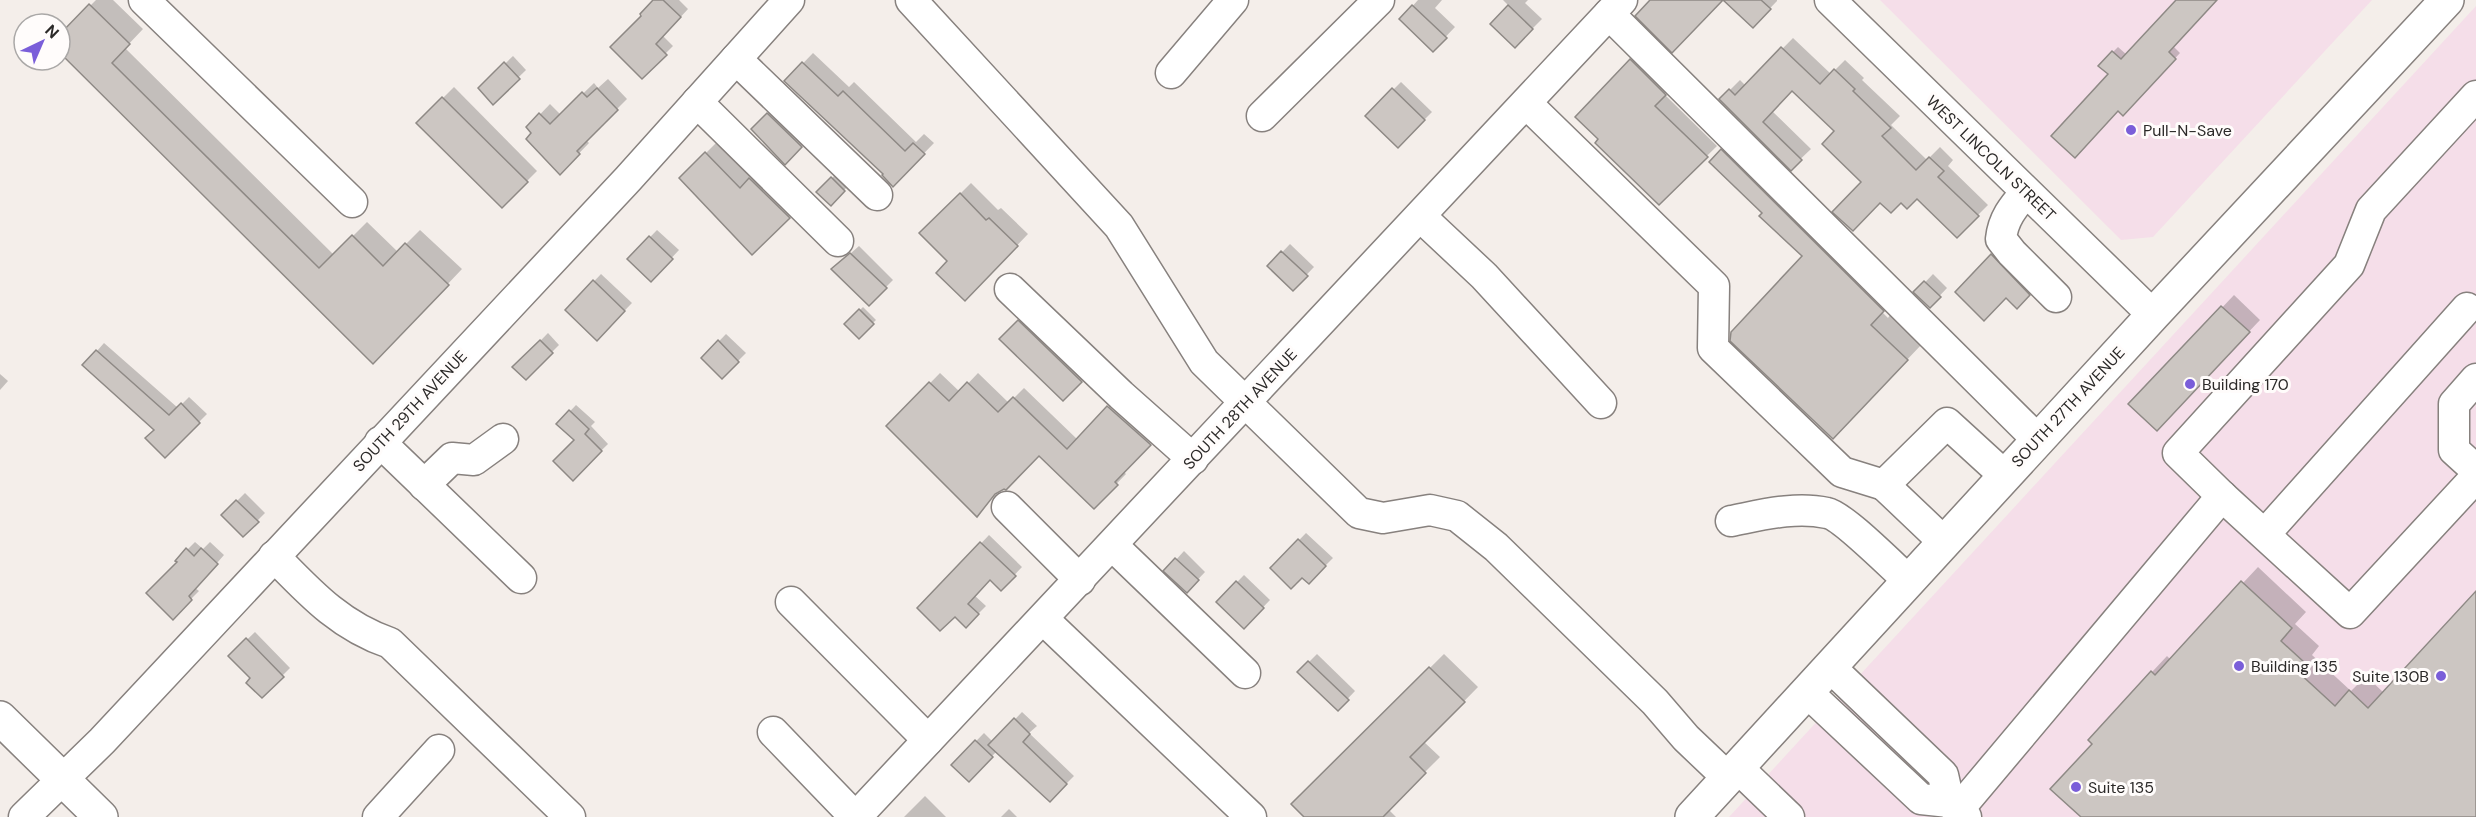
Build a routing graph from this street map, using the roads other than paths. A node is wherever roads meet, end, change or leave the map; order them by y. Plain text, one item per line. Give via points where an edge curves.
1 (144, 0) edge
2 (789, 0) edge
3 (911, 0) edge
4 (1233, 0) edge
5 (1379, 0) edge
6 (1830, 0) edge
7 (2447, 0) edge
8 (1616, 7) edge
9 (736, 59) junction
10 (1171, 73) dead end
11 (2476, 96) edge
12 (697, 102) junction
13 (1526, 103) junction
14 (1262, 117) dead end
15 (2026, 192) junction
16 (877, 195) dead end
17 (352, 202) dead end
18 (1420, 216) junction
19 (838, 240) dead end
20 (1010, 288) dead end
21 (2056, 297) dead end
22 (2467, 308) dead end
23 (2153, 315) junction
24 (2476, 379) edge
25 (1245, 403) junction
26 (1601, 403) dead end
27 (503, 439) dead end
28 (2038, 440) junction
29 (380, 442) junction
30 (1193, 459) junction
31 (2476, 470) edge
32 (2005, 476) junction
33 (2476, 477) edge
34 (424, 485) junction
35 (1884, 485) junction
36 (2222, 496) junction
37 (1007, 507) dead end
38 (1731, 521) dead end
39 (2265, 534) junction
40 (1944, 542) junction
41 (1112, 545) junction
42 (274, 556) junction
43 (521, 578) dead end
44 (1080, 580) junction
45 (1908, 581) junction
46 (791, 602) dead end
47 (1043, 619) junction
48 (1830, 668) junction
49 (1245, 673) dead end
50 (1807, 692) junction
51 (0, 718) edge
52 (773, 732) dead end
53 (928, 740) junction
54 (439, 750) dead end
55 (1733, 773) junction
56 (62, 779) junction
57 (1958, 810) edge
58 (24, 817) edge
59 (100, 817) edge
60 (378, 817) edge
61 (570, 817) edge
62 (855, 817) edge
63 (1251, 817) edge
64 (1692, 817) edge
65 (1789, 817) edge

1 - 17 street
2 - 9 street, SOUTH 29TH AVENUE
3 - 25 street via 1119,226 1204,362
4 - 10 street
5 - 14 street
6 - 15 street, WEST LINCOLN STREET
7 - 23 main road, SOUTH 27TH AVENUE
8 - 13 street, SOUTH 28TH AVENUE
8 - 28 street
9 - 12 street, SOUTH 29TH AVENUE
9 - 16 street
11 - 36 street via 2371,210 2349,265 2178,453
12 - 19 street
12 - 29 street, SOUTH 29TH AVENUE
13 - 18 street, SOUTH 28TH AVENUE
13 - 35 street via 1714,286 1713,348 1842,472
15 - 21 street via 2002,225 2001,239
15 - 23 street, WEST LINCOLN STREET
18 - 25 street, SOUTH 28TH AVENUE
18 - 26 street via 1484,276
20 - 30 street
22 - 39 street
23 - 28 main road, SOUTH 27TH AVENUE
24 - 31 street via 2454,404 2454,450
25 - 30 street, SOUTH 28TH AVENUE
25 - 55 street via 1359,513 1383,518 1431,510 1457,516 1496,547 1686,738
27 - 34 street via 474,460 452,458
28 - 32 main road, SOUTH 27TH AVENUE
29 - 34 street
29 - 42 street, SOUTH 29TH AVENUE
30 - 41 street, SOUTH 28TH AVENUE
32 - 35 street via 1947,423
32 - 40 main road, SOUTH 27TH AVENUE
33 - 39 street via 2350,613
34 - 43 street
35 - 40 street
36 - 39 street
36 - 57 street
37 - 44 street
38 - 45 street via 1787,510 1829,513
40 - 45 main road, SOUTH 27TH AVENUE
41 - 44 street, SOUTH 28TH AVENUE
41 - 49 street
42 - 56 street, SOUTH 29TH AVENUE
42 - 61 street via 327,610 367,635 390,643
44 - 47 street, SOUTH 28TH AVENUE
45 - 48 main road, SOUTH 27TH AVENUE
46 - 53 street
47 - 53 street, SOUTH 28TH AVENUE
47 - 63 street
48 - 50 main road, SOUTH 27TH AVENUE
48 - 57 street via 1943,775
50 - 55 main road, SOUTH 27TH AVENUE
50 - 57 street via 1921,799
51 - 56 main road
52 - 62 street
53 - 62 street, SOUTH 28TH AVENUE
54 - 60 street
55 - 64 main road, SOUTH 27TH AVENUE
55 - 65 street
56 - 58 street, SOUTH 29TH AVENUE
56 - 59 main road

